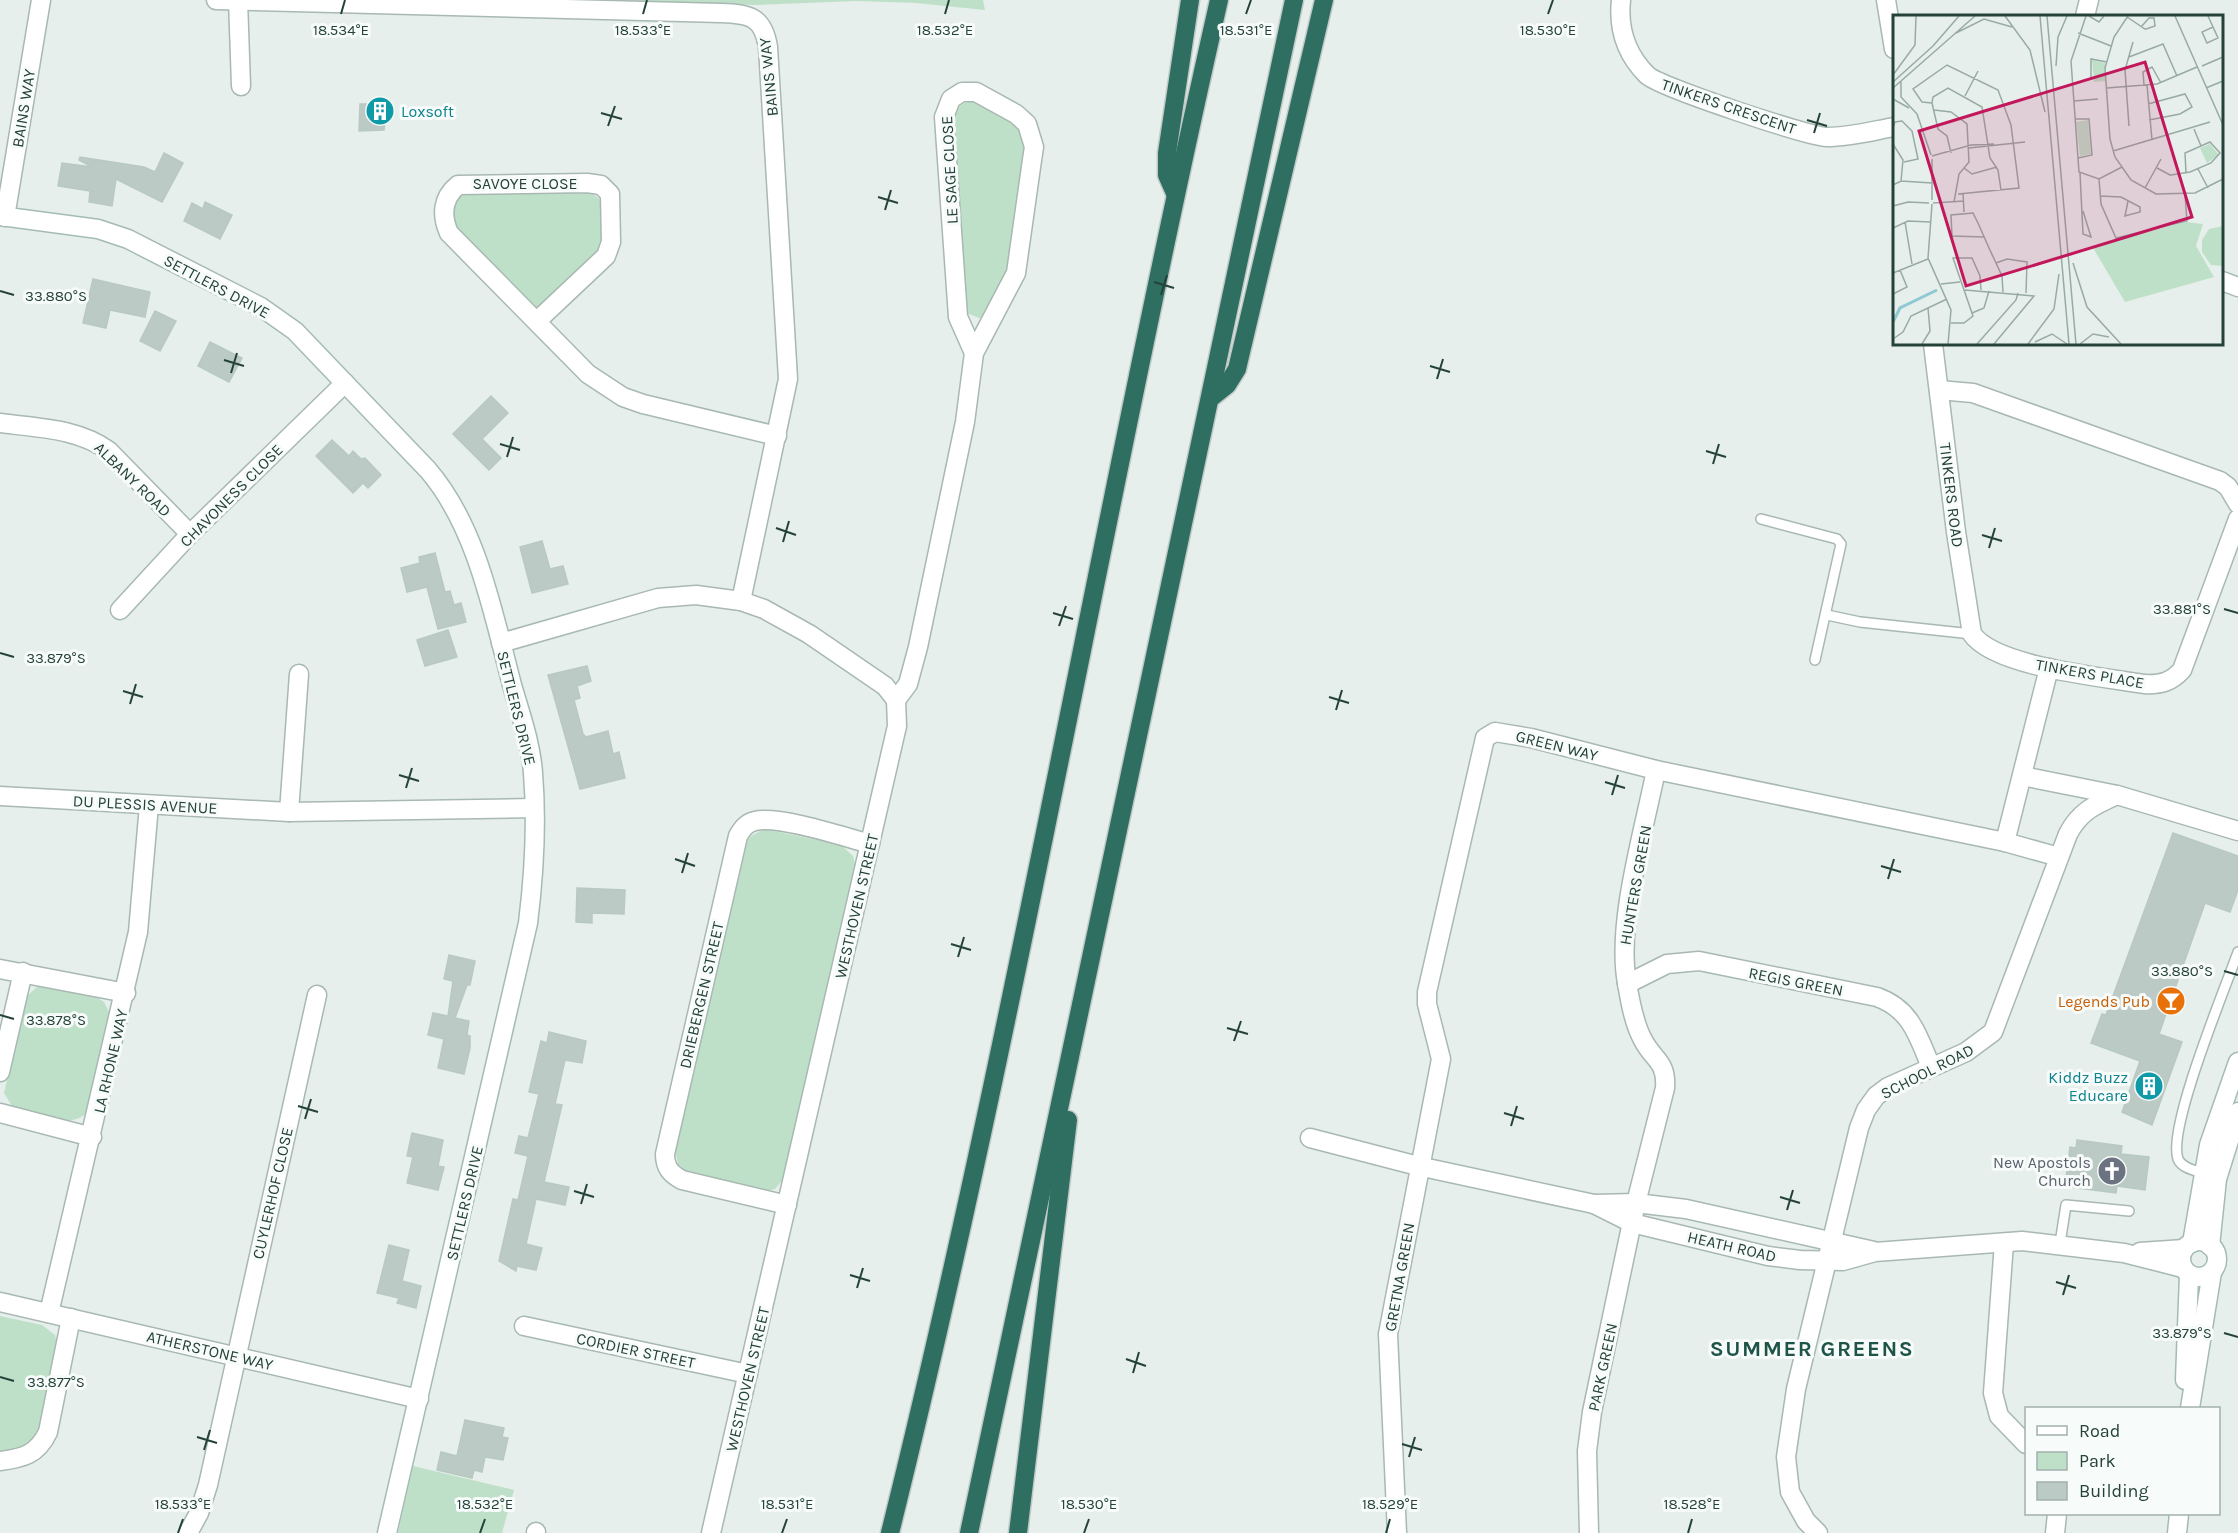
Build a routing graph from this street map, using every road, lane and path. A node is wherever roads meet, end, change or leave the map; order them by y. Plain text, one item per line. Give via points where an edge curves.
1 (41, 0) edge
2 (216, 0) edge
3 (238, 0) edge
4 (1190, 0) edge
5 (1219, 0) edge
6 (1294, 0) edge
7 (1324, 0) edge
8 (1621, 0) edge
9 (1886, 0) edge
10 (2089, 0) edge
11 (2085, 15) edge
12 (1893, 43) edge
13 (241, 86) dead end
14 (1893, 127) edge
15 (1175, 193) junction
16 (2, 216) edge
17 (2223, 281) edge
18 (2238, 287) edge
19 (537, 321) junction
20 (1933, 345) edge
21 (974, 353) junction
22 (345, 384) junction
23 (1939, 390) junction
24 (1212, 397) junction
25 (0, 423) edge
26 (777, 436) junction
27 (2238, 504) edge
28 (1761, 519) dead end
29 (2238, 519) edge
30 (190, 534) junction
31 (741, 601) junction
32 (120, 610) dead end
33 (1827, 615) junction
34 (1976, 639) junction
35 (501, 643) junction
36 (1815, 660) dead end
37 (2049, 668) junction
38 (299, 674) dead end
39 (896, 700) junction
40 (1656, 770) junction
41 (2022, 776) junction
42 (2117, 795) junction
43 (0, 796) edge
44 (148, 805) junction
45 (533, 808) junction
46 (289, 812) junction
47 (2238, 831) edge
48 (2006, 842) junction
49 (870, 844) junction
50 (2059, 857) junction
51 (2238, 952) edge
52 (0, 969) edge
53 (23, 972) junction
54 (1627, 984) junction
55 (126, 993) junction
56 (317, 995) dead end
57 (1080, 1010) junction
58 (2238, 1062) edge
59 (1931, 1067) junction
60 (0, 1072) edge
61 (2238, 1112) edge
62 (0, 1113) edge
63 (92, 1137) junction
64 (1310, 1138) dead end
65 (1418, 1166) junction
66 (2210, 1176) junction
67 (1636, 1203) junction
68 (1594, 1204) junction
69 (787, 1205) junction
70 (2129, 1211) dead end
71 (1632, 1223) junction
72 (1832, 1242) junction
73 (2004, 1243) junction
74 (2060, 1243) junction
75 (2188, 1246) junction
76 (2210, 1246) junction
77 (1875, 1252) junction
78 (2124, 1253) junction
79 (1827, 1262) junction
80 (2186, 1271) junction
81 (2212, 1272) junction
82 (0, 1302) edge
83 (49, 1313) junction
84 (71, 1318) junction
85 (524, 1326) dead end
86 (235, 1356) junction
87 (748, 1374) junction
88 (419, 1399) junction
89 (2186, 1407) edge
90 (2190, 1407) edge
91 (2025, 1443) edge
92 (0, 1461) edge
93 (2057, 1515) edge
94 (2179, 1515) edge
95 (188, 1533) edge
96 (387, 1533) edge
97 (711, 1533) edge
98 (890, 1533) edge
99 (969, 1533) edge
100 (1018, 1533) edge
101 (1397, 1533) edge
102 (1589, 1533) edge
103 (1818, 1533) edge
104 (2055, 1533) edge
105 (2177, 1533) edge

1 - 16 street, BAINS WAY
2 - 3 street, BAINS WAY
3 - 13 street
3 - 26 street, BAINS WAY via 728,13 751,17 760,23 768,47 789,363
4 - 15 highway via 1167,153 1167,175
5 - 15 highway
6 - 24 highway
7 - 24 highway via 1237,369 1227,385
8 - 14 street, TINKERS CRESCENT via 1619,19 1625,42 1635,61 1654,80 1794,130 1825,137
9 - 12 street
10 - 11 street
15 - 98 highway via 975,1166
16 - 22 street, SETTLERS DRIVE via 98,229 128,239 271,313 295,331
17 - 18 street
19 - 19 street, SAVOYE CLOSE via 449,233 444,204 458,184 587,183 601,185 610,194 611,242 606,256
19 - 26 street, SAVOYE CLOSE via 588,374 622,397
20 - 23 street, TINKERS ROAD
21 - 21 street, LE SAGE CLOSE via 1016,273 1034,147 1027,124 1016,114 969,92 951,99 945,117 958,317
21 - 39 street, LE SAGE CLOSE via 965,422 918,646 908,684
22 - 30 street, CHAVONESS CLOSE
22 - 35 street, SETTLERS DRIVE via 428,470 454,504 470,539
23 - 27 street via 1973,393 2220,481
23 - 34 street, TINKERS ROAD
24 - 57 highway
25 - 30 street, ALBANY ROAD via 77,434 97,442
26 - 31 street, BAINS WAY
28 - 33 lane via 1839,541 1842,547
29 - 37 street, TINKERS PLACE via 2182,670 2174,679 2155,685
30 - 32 street, CHAVONESS CLOSE
31 - 35 street via 696,595 658,597
31 - 39 street via 809,634 885,686
33 - 34 lane
33 - 36 lane
34 - 37 street, TINKERS PLACE via 1990,651
35 - 45 street, SETTLERS DRIVE via 530,751
37 - 41 street
38 - 46 street
39 - 49 street, WESTHOVEN STREET via 899,717
40 - 48 street, GREEN WAY
40 - 54 street, HUNTERS GREEN via 1624,929
40 - 65 street, GREEN WAY via 1502,732 1485,738 1427,992 1441,1059
41 - 42 street
41 - 48 street
42 - 47 street
42 - 50 street, SCHOOL ROAD via 2089,807 2076,819
43 - 44 street, DU PLESSIS AVENUE
44 - 46 street, DU PLESSIS AVENUE
44 - 55 street, LA RHONE WAY via 140,922
45 - 46 street, DU PLESSIS AVENUE
45 - 88 street, SETTLERS DRIVE via 531,892 525,938
48 - 50 street, GREEN WAY
49 - 69 street, WESTHOVEN STREET
49 - 69 street, DRIEBERGEN STREET via 765,820 751,823 738,836 665,1163 682,1180
50 - 59 street, SCHOOL ROAD via 1993,1032 1966,1052
51 - 66 lane via 2184,1107 2178,1136 2181,1164
52 - 53 street
53 - 55 street
53 - 60 street
54 - 59 street, REGIS GREEN via 1667,964 1699,961 1877,997 1907,1014
54 - 67 street, HUNTERS GREEN via 1643,1041 1666,1075
55 - 63 street, LA RHONE WAY
56 - 86 street, CUYLERHOF CLOSE
57 - 99 highway
57 - 100 highway
58 - 66 street via 2212,1133
59 - 72 street, SCHOOL ROAD via 1888,1087 1866,1110
61 - 66 street
62 - 63 street
63 - 83 street, LA RHONE WAY
64 - 65 street, HEATH ROAD
65 - 68 street, HEATH ROAD
65 - 101 street, GRETNA GREEN via 1388,1334
66 - 75 street
66 - 76 street
67 - 68 street, HEATH ROAD
67 - 71 street, PARK GREEN
67 - 72 street, HEATH ROAD via 1696,1211
68 - 71 street, HEATH ROAD
69 - 87 street, WESTHOVEN STREET
70 - 74 lane via 2066,1205
71 - 79 street, HEATH ROAD via 1768,1256
71 - 102 street, PARK GREEN via 1587,1451
72 - 77 street, HEATH ROAD
72 - 79 street, SCHOOL ROAD
73 - 74 street, HEATH ROAD
73 - 77 street, HEATH ROAD
73 - 91 street via 1994,1399 1999,1416
74 - 78 street, HEATH ROAD
75 - 76 street via 2201,1242
75 - 78 street, HEATH ROAD
75 - 80 street via 2181,1258
76 - 81 street via 2217,1258
77 - 79 street, HEATH ROAD
78 - 80 street, HEATH ROAD
79 - 103 street, SCHOOL ROAD via 1796,1389 1786,1457 1790,1492 1806,1521
80 - 81 street via 2199,1277
80 - 89 street
81 - 90 street
82 - 83 street, ATHERSTONE WAY
83 - 84 street, ATHERSTONE WAY
84 - 86 street, ATHERSTONE WAY
84 - 92 street via 48,1432 27,1456
85 - 87 street, CORDIER STREET
86 - 88 street, ATHERSTONE WAY
86 - 95 street, CUYLERHOF CLOSE via 208,1485
87 - 97 street, WESTHOVEN STREET
88 - 96 street, SETTLERS DRIVE
93 - 104 street
94 - 105 street

